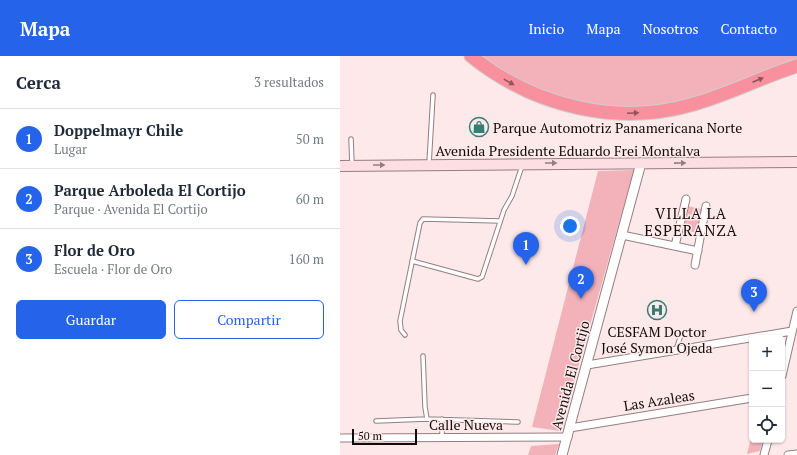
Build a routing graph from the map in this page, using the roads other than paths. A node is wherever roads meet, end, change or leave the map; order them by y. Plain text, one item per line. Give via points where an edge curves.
1 (473, 58) edge
2 (797, 66) edge
3 (433, 95) dead end
4 (351, 139) dead end
5 (797, 162) edge
6 (523, 163) junction
7 (641, 163) junction
8 (429, 165) junction
9 (340, 166) edge
10 (352, 166) junction
11 (686, 199) dead end
12 (706, 206) dead end
13 (500, 221) junction
14 (622, 235) junction
15 (675, 246) junction
16 (698, 251) junction
17 (412, 261) junction
18 (695, 265) dead end
19 (797, 311) edge
20 (792, 331) junction
21 (703, 332) dead end
22 (405, 336) dead end
23 (676, 350) junction
24 (423, 356) dead end
25 (587, 364) junction
26 (783, 371) edge
27 (749, 399) edge
28 (428, 419) junction
29 (442, 419) junction
30 (376, 421) dead end
31 (518, 422) dead end
32 (569, 432) junction
33 (442, 437) junction
34 (340, 438) edge
35 (767, 443) edge
36 (797, 454) edge
37 (562, 455) edge
38 (764, 455) edge
39 (788, 455) edge

1 -> 2 highway via 507,81 537,96 585,110 618,113 651,112 694,104
3 - 8 lane
4 - 10 lane
7 -> 5 main road, Avenida Presidente Eduardo Frei Montalva
6 -> 7 main road, Avenida Presidente Eduardo Frei Montalva
6 - 8 main road, Avenida Presidente Eduardo Frei Montalva
6 - 13 lane
7 - 14 street, Avenida El Cortijo
10 -> 8 main road, Avenida Presidente Eduardo Frei Montalva
9 - 10 main road, Avenida Presidente Eduardo Frei Montalva
11 - 15 street
12 - 16 street
13 - 17 lane via 423,219
13 - 17 lane via 482,277 478,279
14 - 15 street
14 - 25 street, Avenida El Cortijo
15 - 16 street
16 - 18 street
17 - 22 lane via 400,321
19 - 20 street
20 - 23 street
20 - 26 street
21 - 23 lane via 681,335
23 - 25 street
24 - 28 lane via 425,408
25 - 32 street, Avenida El Cortijo
27 - 32 street, Las Azaleas
28 - 29 lane
28 - 30 lane
29 - 31 lane
29 - 33 lane
32 - 33 street, Calle Nueva
32 - 37 street, Avenida El Cortijo
33 - 34 street, Calle Nueva
35 - 38 street
36 - 39 street

